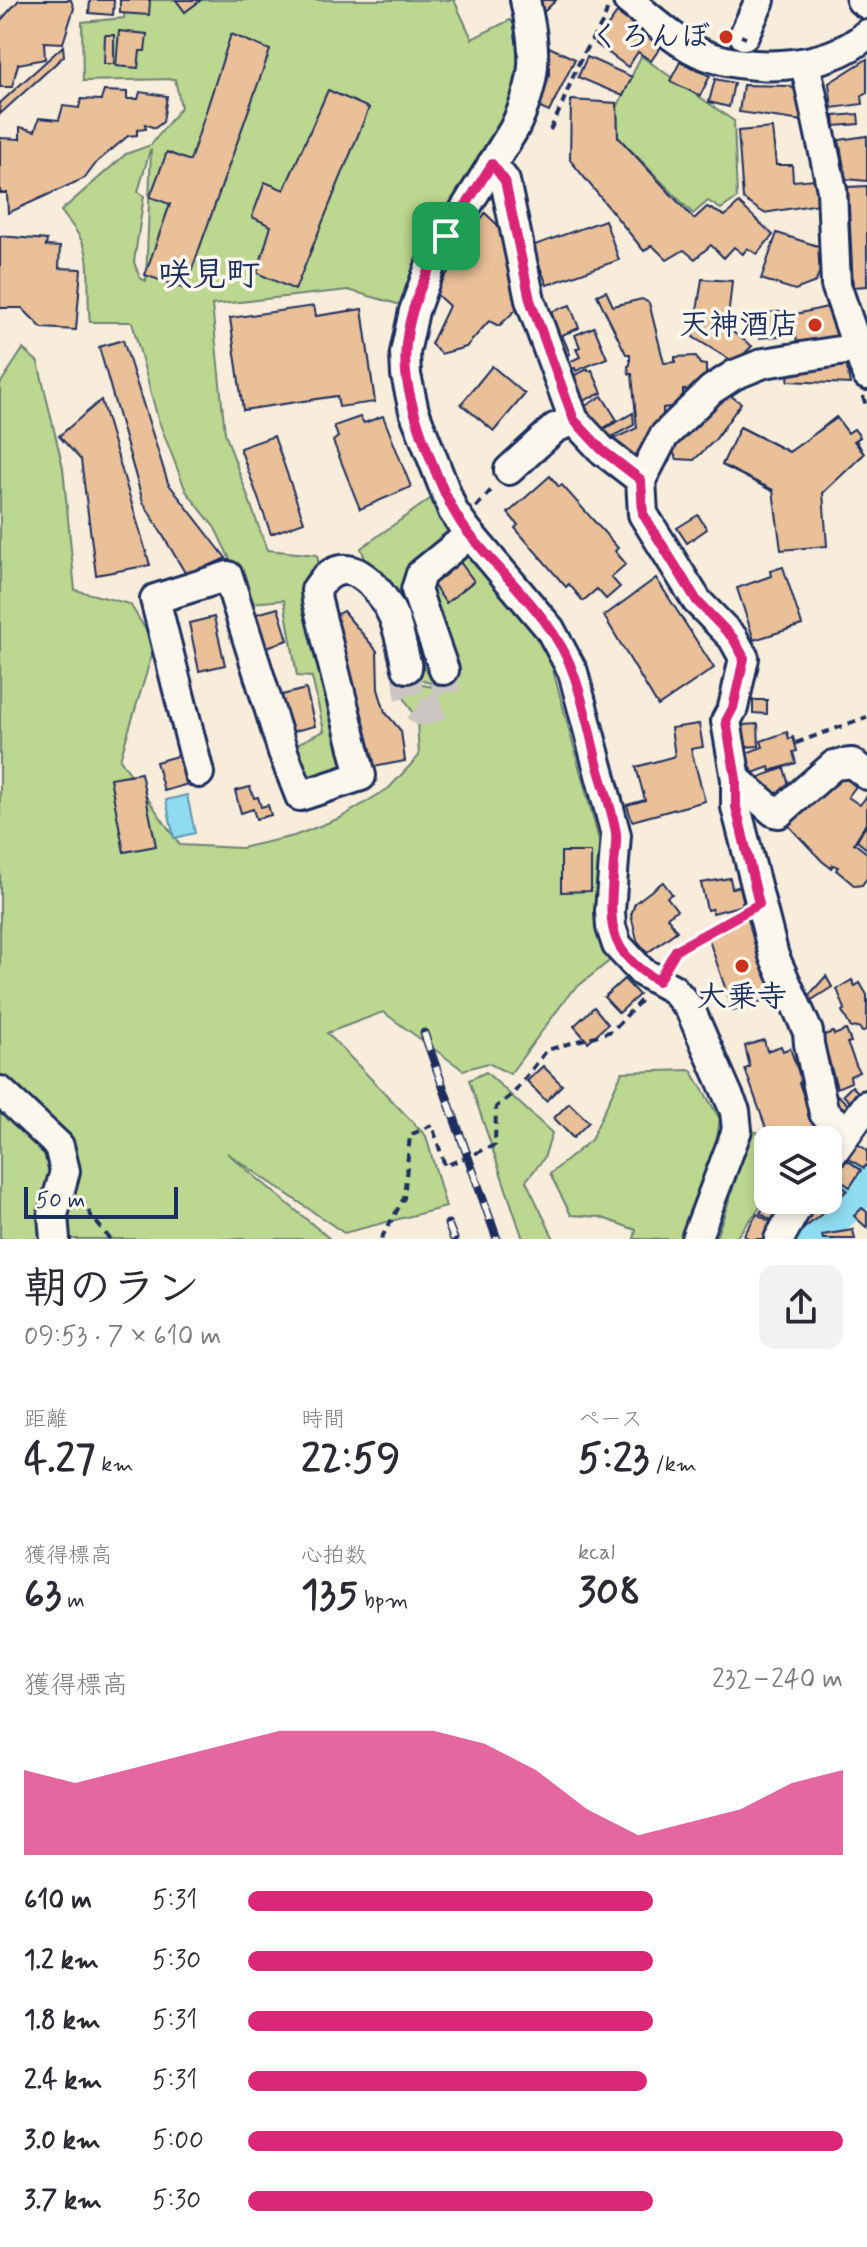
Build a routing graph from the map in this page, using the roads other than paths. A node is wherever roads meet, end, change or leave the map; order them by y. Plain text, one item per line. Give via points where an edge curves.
1 (525, 0) edge
2 (760, 0) edge
3 (861, 0) edge
4 (619, 1) edge
5 (867, 4) edge
6 (867, 34) edge
7 (744, 36) dead end
8 (805, 63) junction
9 (492, 164) junction
10 (858, 348) junction
11 (867, 375) edge
12 (574, 420) junction
13 (509, 470) road end
14 (641, 480) junction
15 (466, 529) junction
16 (407, 668) tunnel mouth
17 (444, 670) tunnel mouth
18 (862, 760) edge
19 (199, 773) dead end
20 (736, 779) junction
21 (0, 1091) edge
22 (867, 1105) edge
23 (847, 1131) junction
24 (842, 1138) edge
25 (793, 1214) edge
26 (55, 1239) edge
27 (696, 1239) edge
28 (779, 1239) edge

1 - 9 street via 535,55 531,81 525,106
2 - 7 street
3 - 5 street
4 - 8 street via 695,51 731,64
6 - 8 street
8 - 10 street via 832,190 836,285
9 - 12 street via 505,181 530,300
9 - 15 street via 431,264 405,353 414,411 453,511
10 - 11 street
10 - 14 street via 764,363 734,375 664,436
12 - 13 street via 555,428
12 - 14 street
14 - 20 street via 643,514 697,601 733,638 744,658 726,721
15 - 17 street via 421,574 416,590
15 - 27 street via 550,629 573,672 616,835 611,927 617,945 690,1009 735,1111 737,1130
16 - 19 street via 393,616 373,584 358,572 332,572 316,590 317,601 361,776 300,796 228,576 155,599
18 - 20 street via 834,765 779,813
20 - 23 street via 736,807 774,956 808,1032 824,1113
21 - 26 street via 59,1146 65,1171 53,1215
22 - 23 street
23 - 24 street
25 - 28 street

